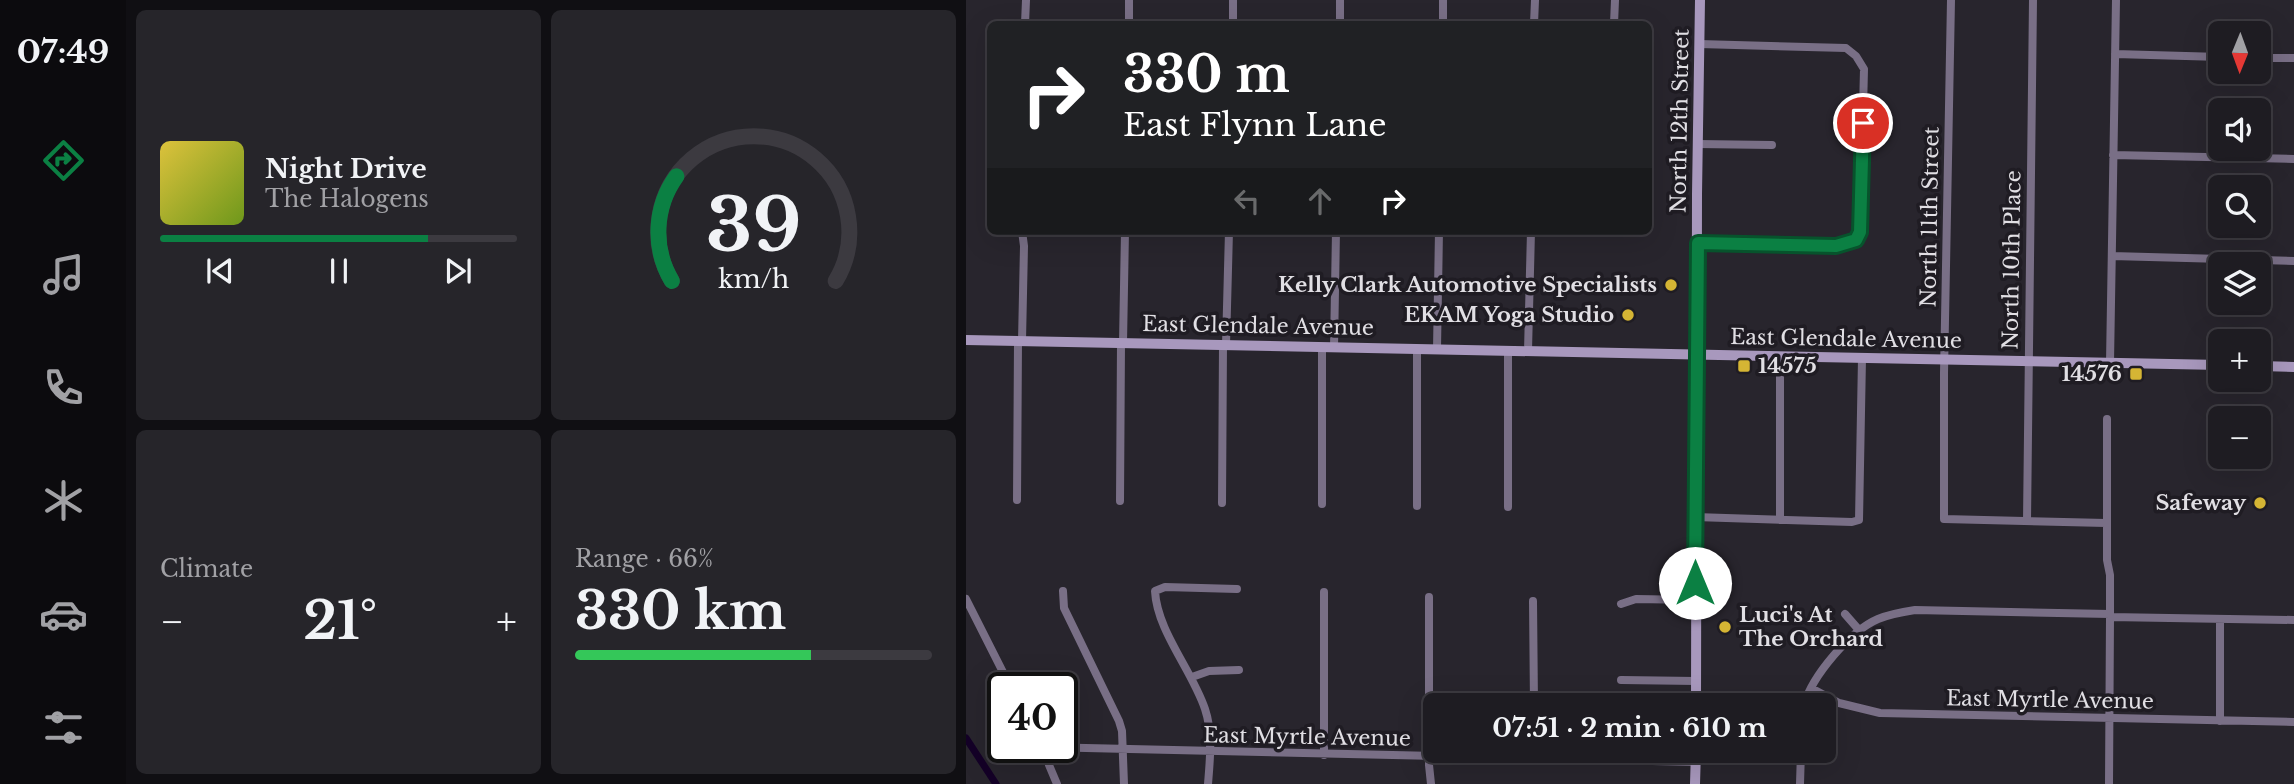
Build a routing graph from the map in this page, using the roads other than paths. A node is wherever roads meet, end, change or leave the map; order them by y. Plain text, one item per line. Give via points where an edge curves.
1 (1026, 0) edge
2 (1129, 0) edge
3 (1233, 0) edge
4 (1340, 0) edge
5 (1443, 0) edge
6 (1535, 0) edge
7 (1615, 0) edge
8 (1700, 0) edge
9 (1951, 0) edge
10 (2033, 0) edge
11 (2116, 0) edge
12 (1025, 21) edge
13 (1129, 21) edge
14 (1233, 21) edge
15 (1340, 21) edge
16 (1443, 21) edge
17 (1534, 21) edge
18 (1615, 21) edge
19 (1699, 44) junction
20 (2115, 54) junction
21 (2208, 57) edge
22 (2272, 58) edge
23 (2294, 58) edge
24 (1697, 144) junction
25 (1772, 145) dead end
26 (2113, 155) junction
27 (2294, 159) edge
28 (1023, 235) edge
29 (1125, 235) edge
30 (1228, 235) edge
31 (1336, 235) edge
32 (1439, 235) edge
33 (1531, 235) edge
34 (1698, 243) junction
35 (2112, 257) junction
36 (2294, 261) edge
37 (966, 340) edge
38 (1020, 341) junction
39 (1122, 343) junction
40 (1225, 345) junction
41 (1322, 347) junction
42 (1334, 348) junction
43 (1418, 349) junction
44 (1437, 349) junction
45 (1508, 351) junction
46 (1528, 351) junction
47 (1698, 355) junction
48 (1780, 356) junction
49 (1862, 358) junction
50 (1945, 360) junction
51 (2028, 362) junction
52 (2110, 363) junction
53 (2208, 365) edge
54 (2271, 366) edge
55 (2294, 367) edge
56 (2107, 419) dead end
57 (1017, 500) dead end
58 (1120, 501) dead end
59 (1222, 503) dead end
60 (1322, 504) dead end
61 (1417, 506) dead end
62 (1508, 507) dead end
63 (1695, 517) junction
64 (1780, 520) junction
65 (2027, 521) junction
66 (2106, 523) junction
67 (1237, 589) dead end
68 (1063, 591) dead end
69 (1324, 592) dead end
70 (1429, 597) dead end
71 (966, 599) edge
72 (1695, 600) junction
73 (1533, 601) dead end
74 (1621, 604) dead end
75 (1845, 614) dead end
76 (2110, 615) junction
77 (2220, 619) junction
78 (2294, 620) edge
79 (1859, 630) junction
80 (1239, 670) dead end
81 (1003, 672) edge
82 (1192, 677) junction
83 (1621, 680) dead end
84 (1696, 681) junction
85 (1811, 688) junction
86 (1429, 693) edge
87 (1534, 693) edge
88 (1696, 693) edge
89 (1809, 693) edge
90 (2109, 719) junction
91 (2220, 721) junction
92 (2294, 722) edge
93 (1078, 749) edge
94 (1122, 750) junction
95 (1210, 752) junction
96 (1324, 755) junction
97 (1423, 757) edge
98 (1429, 763) edge
99 (1695, 763) edge
100 (1801, 763) edge
101 (1049, 765) dead end
102 (1057, 784) edge
103 (1124, 784) edge
104 (1208, 784) edge
105 (1431, 784) edge
106 (1695, 784) edge
107 (1800, 784) edge
108 (2109, 784) edge

1 - 12 street
2 - 13 street
3 - 14 street
4 - 15 street
5 - 16 street
6 - 17 street
7 - 18 street
8 - 19 main road, North 12th Street
9 - 50 street, North 11th Street
10 - 51 street, North 10th Place
11 - 20 street
19 - 24 main road, North 12th Street
19 - 34 street via 1840,47 1852,51 1864,69 1860,232 1856,240 1836,246
20 - 21 street
20 - 26 street
22 - 23 street
24 - 25 street
24 - 34 main road, North 12th Street
26 - 27 street
26 - 35 street
28 - 38 street
29 - 39 street
30 - 40 street
31 - 42 street
32 - 44 street
33 - 46 street
34 - 47 main road, North 12th Street
35 - 36 street
35 - 52 street
37 - 38 main road, East Glendale Avenue
38 - 39 main road, East Glendale Avenue
38 - 57 street
39 - 40 main road, East Glendale Avenue
39 - 58 street
40 - 41 main road, East Glendale Avenue
40 - 59 street
41 - 42 main road, East Glendale Avenue
41 - 60 street
42 - 43 main road, East Glendale Avenue
43 - 44 main road, East Glendale Avenue
43 - 61 street
44 - 45 main road, East Glendale Avenue
45 - 46 main road, East Glendale Avenue
45 - 62 street
46 - 47 main road, East Glendale Avenue
47 - 48 main road, East Glendale Avenue
47 - 63 main road, North 12th Street
48 - 49 main road, East Glendale Avenue
48 - 64 street
49 - 50 main road, East Glendale Avenue
49 - 64 street via 1859,520
50 - 51 main road, East Glendale Avenue
50 - 65 street, North 11th Street via 1944,519
51 - 52 main road, East Glendale Avenue
51 - 65 street, North 10th Place
52 - 53 main road, East Glendale Avenue
54 - 55 main road
56 - 66 street
63 - 64 street
63 - 72 main road, North 12th Street
65 - 66 street
66 - 76 street
67 - 82 street via 1165,587 1155,591 1159,613
68 - 94 street via 1065,608 1119,720
69 - 96 street
70 - 86 street
71 - 81 street
72 - 74 street via 1636,599
72 - 84 main road, North 12th Street
73 - 87 street
75 - 79 street
76 - 77 street
76 - 79 street via 1915,610 1876,620
76 - 90 street
77 - 78 street
77 - 91 street
79 - 85 street
80 - 82 street
82 - 95 street via 1209,723
83 - 84 street
84 - 88 main road, North 12th Street
85 - 89 street
85 - 90 street, East Myrtle Avenue via 1839,703 1880,713
90 - 91 street, East Myrtle Avenue
90 - 108 street
91 - 92 street, East Myrtle Avenue
93 - 94 street, East Myrtle Avenue
94 - 95 street, East Myrtle Avenue
94 - 103 street
95 - 96 street, East Myrtle Avenue
95 - 104 street
96 - 97 street, East Myrtle Avenue
98 - 105 street
99 - 106 main road
100 - 107 street
101 - 102 street

